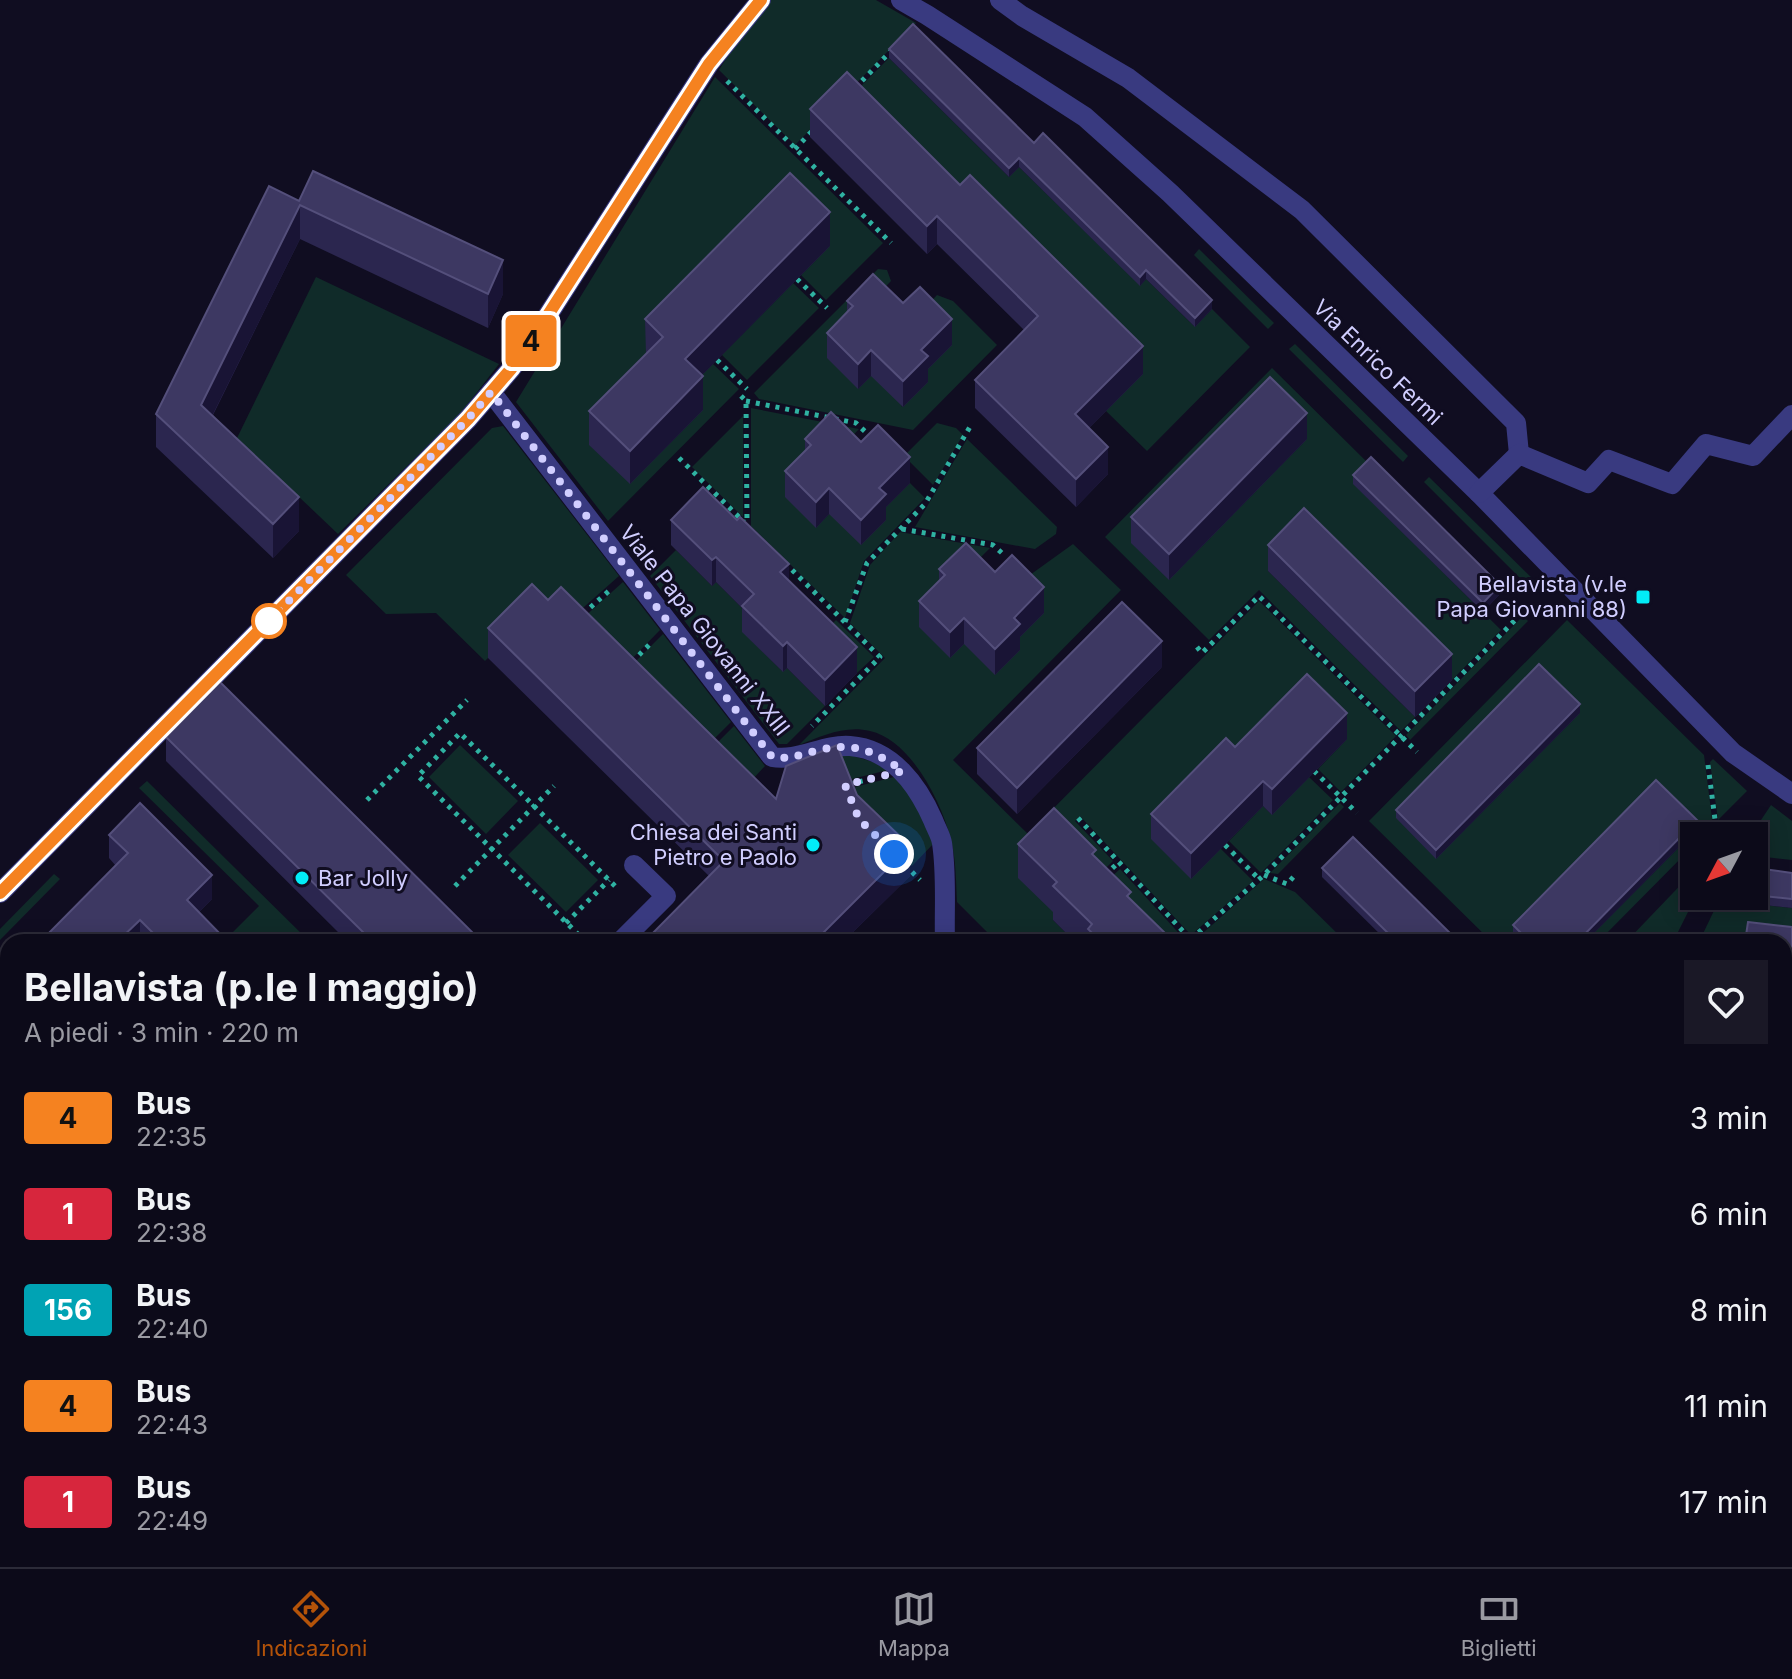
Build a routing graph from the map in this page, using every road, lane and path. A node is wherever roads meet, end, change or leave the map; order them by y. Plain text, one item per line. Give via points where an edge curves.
1 (761, 0) edge
2 (901, 0) edge
3 (1000, 0) edge
4 (894, 48) edge
5 (709, 64) junction
6 (850, 93) edge
7 (817, 127) edge
8 (795, 149) junction
9 (891, 243) dead end
10 (797, 279) edge
11 (827, 308) dead end
12 (717, 360) edge
13 (747, 389) dead end
14 (491, 392) junction
15 (1792, 415) edge
16 (971, 425) dead end
17 (871, 437) edge
18 (1519, 454) junction
19 (679, 458) dead end
20 (1479, 493) junction
21 (901, 529) junction
22 (1003, 554) dead end
23 (780, 559) edge
24 (630, 572) junction
25 (1530, 605) dead end
26 (836, 613) junction
27 (582, 615) edge
28 (845, 622) junction
29 (826, 623) edge
30 (669, 624) junction
31 (1197, 647) dead end
32 (630, 664) edge
33 (467, 700) dead end
34 (1400, 736) junction
35 (1723, 743) junction
36 (1417, 752) dead end
37 (780, 759) junction
38 (903, 771) junction
39 (1314, 771) edge
40 (554, 786) dead end
41 (1792, 794) edge
42 (850, 796) edge
43 (1341, 797) junction
44 (367, 800) dead end
45 (534, 806) junction
46 (1357, 813) dead end
47 (1078, 818) dead end
48 (1715, 822) edge
49 (1225, 845) edge
50 (492, 849) junction
51 (901, 861) edge
52 (1119, 862) junction
53 (634, 865) dead end
54 (1296, 874) dead end
55 (1261, 877) junction
56 (609, 880) junction
57 (1096, 883) edge
58 (455, 886) dead end
59 (0, 893) edge
60 (944, 903) junction
61 (646, 917) junction
62 (566, 923) junction
63 (578, 934) edge
64 (628, 934) edge
65 (945, 934) edge
66 (1186, 934) edge
67 (1200, 934) edge

1 - 5 street
2 - 20 street, Via Enrico Fermi via 1085,117
3 - 18 street via 1128,78 1302,210 1516,423
4 - 6 path
5 - 8 path
5 - 14 street via 532,340
7 - 8 path
8 - 9 path
10 - 11 path
12 - 13 path
14 - 24 street, Viale Papa Giovanni XXIII
14 - 59 street
15 - 18 street via 1753,456 1706,444 1672,484 1609,460 1588,483
16 - 21 path via 925,504
17 - 19 path via 856,423 744,398 747,525
18 - 20 street
20 - 35 street, Via Enrico Fermi
21 - 22 path via 993,545
21 - 28 path via 867,563
23 - 26 path
24 - 27 path
24 - 30 street, Viale Papa Giovanni XXIII
25 - 34 path
26 - 28 path
26 - 29 path
28 - 37 path via 880,657
30 - 32 path
30 - 37 street, Viale Papa Giovanni XXIII via 772,757
31 - 34 path via 1202,653 1259,596
33 - 44 path
34 - 36 path
34 - 43 path
35 - 41 street, Via Enrico Fermi
35 - 48 path via 1707,759
37 - 38 street, Viale Papa Giovanni XXIII via 851,746 879,754
38 - 42 path via 845,785
38 - 60 street, Viale Papa Giovanni XXIII via 924,799 942,841
39 - 43 path
40 - 45 path
43 - 46 path
43 - 55 path
45 - 50 path
45 - 50 path via 460,733 418,776
45 - 56 path
47 - 52 path
49 - 55 path
50 - 58 path
50 - 62 path
51 - 60 path
52 - 57 path
52 - 66 path
53 - 61 street via 666,896
54 - 55 path via 1287,884
55 - 67 path
56 - 61 path
56 - 62 path
60 - 65 street, Viale Papa Giovanni XXIII
61 - 64 street
62 - 63 path

